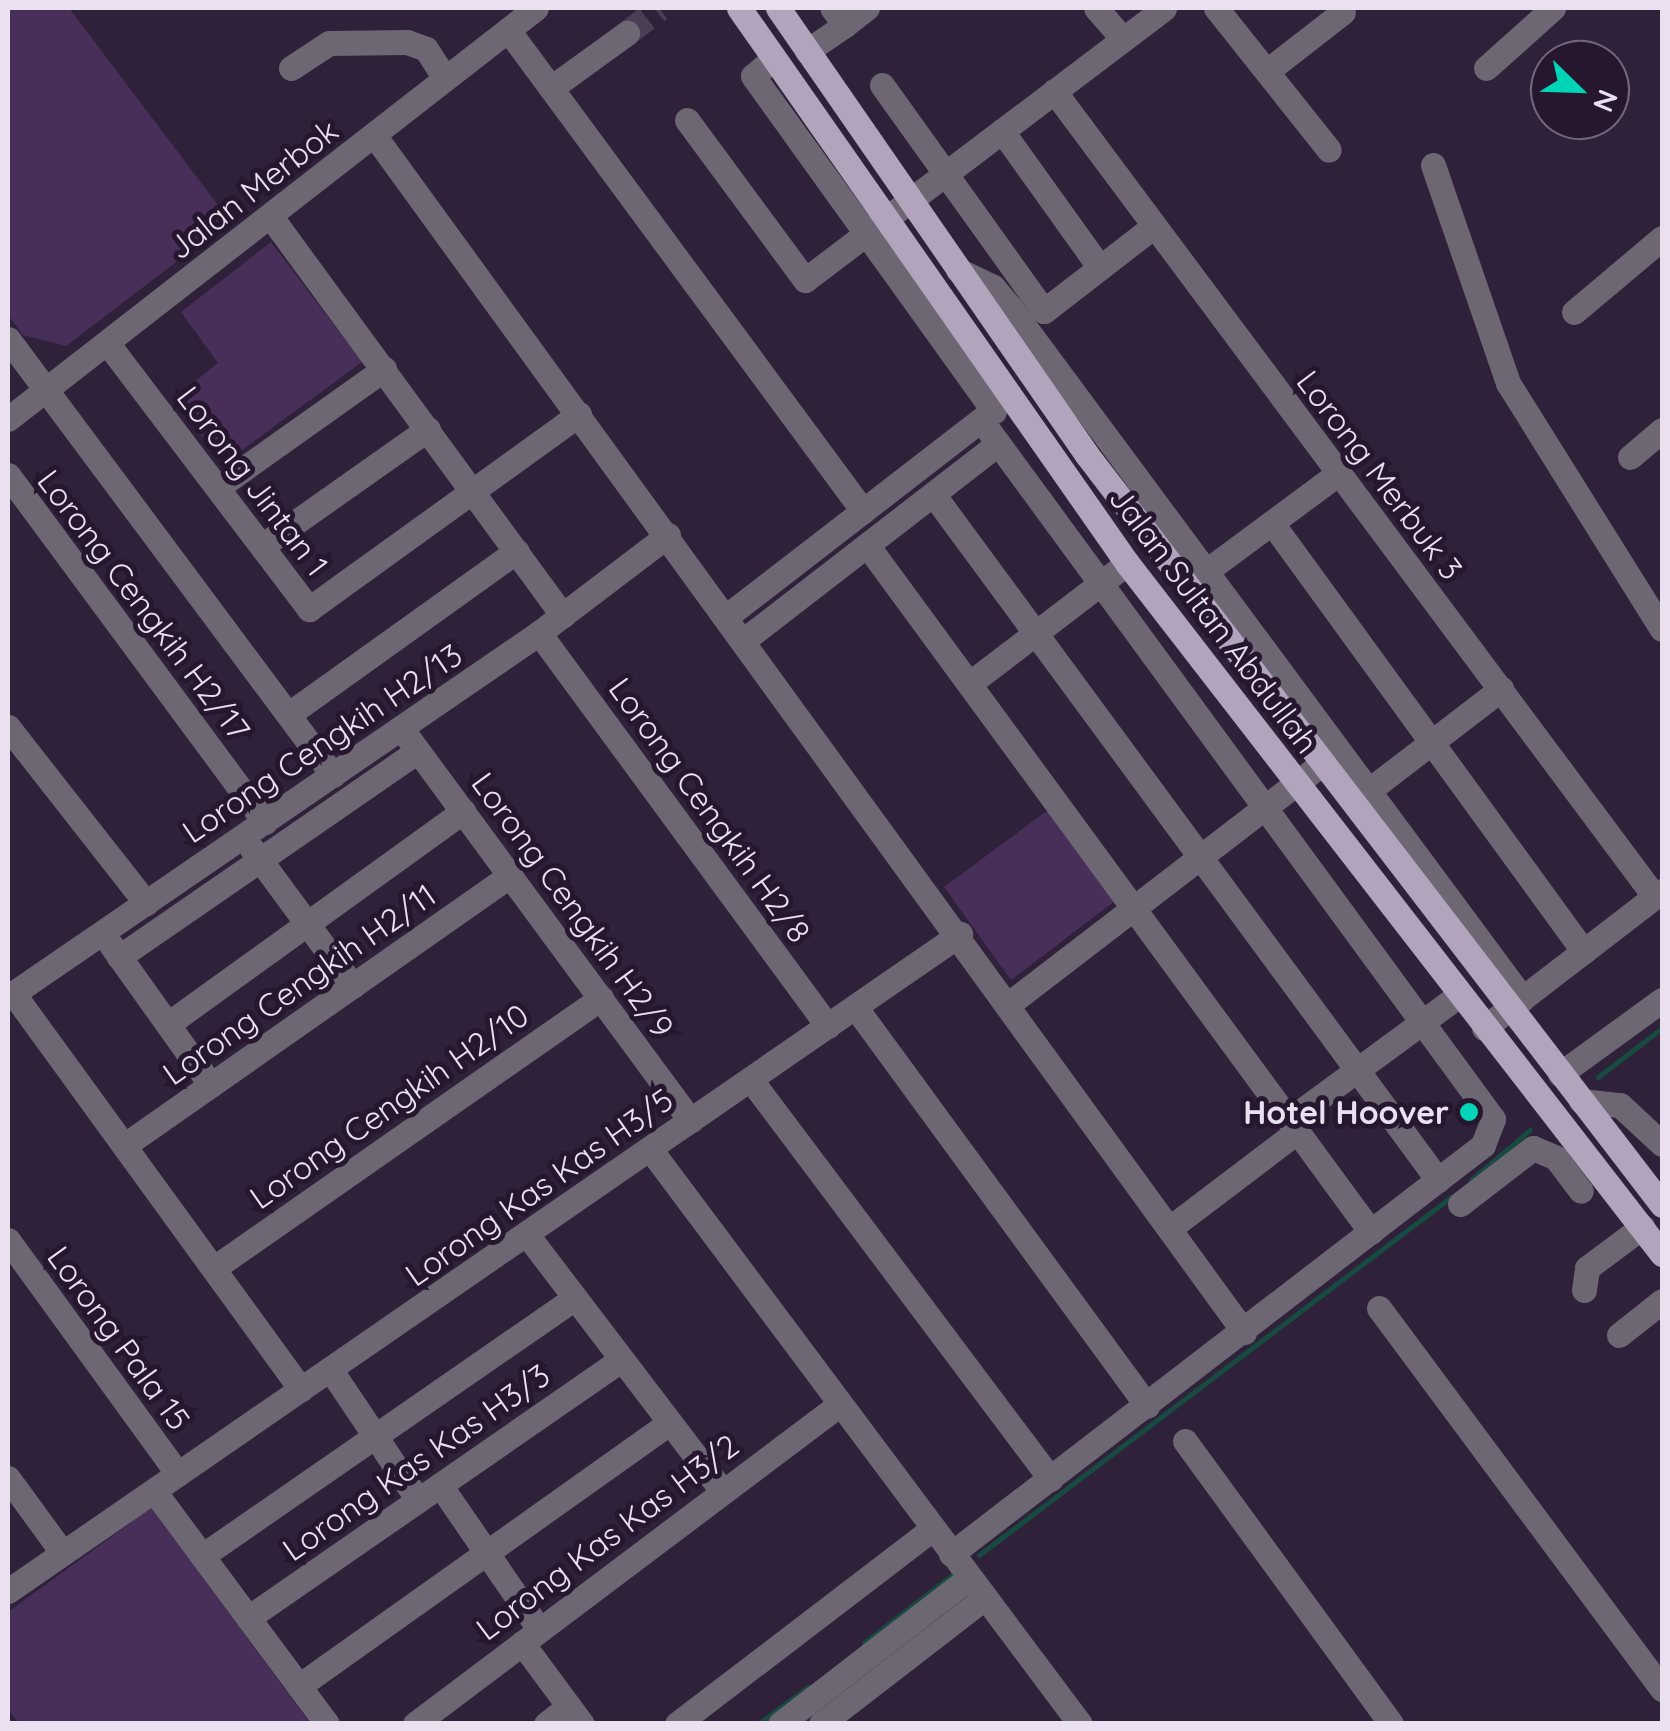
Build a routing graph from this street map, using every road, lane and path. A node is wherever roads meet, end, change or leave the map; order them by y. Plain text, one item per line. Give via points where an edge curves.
1 (536, 8) edge
2 (738, 8) edge
3 (778, 8) edge
4 (867, 8) edge
5 (1096, 8) edge
6 (1164, 8) edge
7 (1216, 8) edge
8 (1553, 8) edge
9 (1343, 12) dead end
10 (839, 16) edge
11 (508, 30) junction
12 (626, 33) tunnel mouth
13 (1123, 39) junction
14 (807, 51) junction
15 (291, 68) dead end
16 (1486, 68) dead end
17 (1267, 71) junction
18 (446, 78) junction
19 (882, 85) dead end
20 (551, 88) junction
21 (1054, 91) junction
22 (688, 120) dead end
23 (1002, 130) junction
24 (374, 136) junction
25 (1329, 150) dead end
26 (1433, 164) dead end
27 (944, 172) junction
28 (908, 197) junction
29 (271, 217) junction
30 (871, 224) junction
31 (1154, 226) junction
32 (1662, 238) edge
33 (1100, 268) junction
34 (958, 270) junction
35 (1574, 312) dead end
36 (108, 344) junction
37 (12, 353) edge
38 (384, 369) junction
39 (48, 389) junction
40 (994, 410) junction
41 (579, 414) junction
42 (8, 419) edge
43 (428, 429) junction
44 (1662, 430) edge
45 (998, 444) junction
46 (1630, 457) dead end
47 (1339, 474) junction
48 (8, 475) edge
49 (218, 487) junction
50 (473, 491) junction
51 (933, 494) junction
52 (863, 511) junction
53 (1272, 523) junction
54 (668, 536) junction
55 (867, 545) junction
56 (262, 546) junction
57 (516, 551) junction
58 (1127, 563) junction
59 (1205, 572) junction
60 (1099, 585) junction
61 (563, 616) junction
62 (727, 616) junction
63 (1662, 628) edge
64 (539, 633) junction
65 (1034, 634) junction
66 (744, 640) junction
67 (969, 684) junction
68 (1501, 689) junction
69 (288, 714) junction
70 (8, 727) edge
71 (402, 728) junction
72 (1432, 742) junction
73 (418, 751) junction
74 (1322, 764) junction
75 (333, 775) junction
76 (1298, 784) junction
77 (1368, 791) junction
78 (463, 811) junction
79 (1262, 811) junction
80 (254, 829) junction
81 (1200, 858) junction
82 (260, 860) junction
83 (511, 875) junction
84 (1659, 894) edge
85 (146, 903) junction
86 (1135, 908) junction
87 (307, 924) junction
88 (102, 932) junction
89 (960, 934) junction
90 (1584, 952) junction
91 (120, 958) junction
92 (353, 986) junction
93 (1459, 994) junction
94 (10, 995) edge
95 (601, 998) junction
96 (1662, 1000) edge
97 (1010, 1003) junction
98 (1516, 1004) junction
99 (856, 1008) junction
100 (1424, 1020) junction
101 (168, 1024) junction
102 (828, 1026) junction
103 (1484, 1028) junction
104 (1354, 1070) junction
105 (1560, 1074) junction
106 (750, 1080) junction
107 (211, 1085) junction
108 (1581, 1101) junction
109 (691, 1121) junction
110 (1294, 1125) junction
111 (1662, 1144) edge
112 (125, 1146) junction
113 (650, 1149) junction
114 (1587, 1179) junction
115 (1438, 1180) junction
116 (1661, 1198) edge
117 (1460, 1204) dead end
118 (1642, 1227) junction
119 (1170, 1228) junction
120 (1372, 1232) junction
121 (528, 1236) junction
122 (8, 1240) edge
123 (1662, 1253) edge
124 (214, 1268) junction
125 (1584, 1290) dead end
126 (574, 1298) junction
127 (1662, 1301) edge
128 (1379, 1308) dead end
129 (1244, 1332) junction
130 (1618, 1335) dead end
131 (620, 1360) junction
132 (330, 1370) junction
133 (301, 1390) junction
134 (840, 1404) junction
135 (1147, 1406) junction
136 (669, 1422) junction
137 (374, 1435) junction
138 (1185, 1441) dead end
139 (178, 1474) junction
140 (8, 1478) edge
141 (1050, 1479) junction
142 (440, 1485) junction
143 (722, 1491) junction
144 (154, 1492) junction
145 (418, 1500) junction
146 (932, 1529) junction
147 (62, 1552) junction
148 (486, 1552) junction
149 (951, 1554) junction
150 (202, 1556) junction
151 (977, 1588) junction
152 (8, 1591) edge
153 (248, 1618) junction
154 (530, 1636) junction
155 (298, 1686) junction
156 (1662, 1690) edge
157 (576, 1715) edge
158 (1076, 1722) edge
159 (327, 1724) edge
160 (415, 1724) edge
161 (546, 1724) edge
162 (677, 1724) edge
163 (780, 1724) edge
164 (821, 1724) edge
165 (1391, 1724) edge

1 - 11 street, Jalan Merbok
2 - 30 main road, Jalan Sultan Abdullah
3 - 14 main road, Jalan Sultan Abdullah
4 - 10 street
5 - 13 street
6 - 13 street
7 - 17 street
8 - 16 street
9 - 17 street
10 - 14 street
11 - 18 street, Jalan Merbok
11 - 20 street
12 - 20 street
13 - 21 street
14 - 28 main road, Jalan Sultan Abdullah
15 - 18 street via 329,43 407,42 426,49
17 - 25 street
18 - 24 street, Jalan Merbok
19 - 27 street
20 - 52 street
21 - 23 street
21 - 31 street, Lorong Merbuk 3
22 - 30 street via 805,280
23 - 27 street
23 - 33 street
24 - 29 street, Jalan Merbok
24 - 41 street
26 - 63 street via 1508,383
27 - 28 street
27 - 33 street via 1044,310
28 - 30 street
28 - 34 main road, Jalan Sultan Abdullah
29 - 36 street, Jalan Merbok
29 - 38 street
30 - 40 main road, Jalan Sultan Abdullah
31 - 33 street
31 - 47 street, Lorong Merbuk 3
32 - 35 street
34 - 59 street via 1010,306
34 - 74 main road, Jalan Sultan Abdullah via 1087,456
36 - 39 street, Jalan Merbok
36 - 49 street, Lorong Jintan 1
37 - 39 street
38 - 43 street
38 - 49 street
39 - 42 street, Jalan Merbok
39 - 69 street
40 - 45 street
40 - 52 street
40 - 58 main road, Jalan Sultan Abdullah
41 - 50 street
41 - 54 street
43 - 50 street
43 - 56 street
44 - 46 street
45 - 51 street
45 - 60 street
47 - 53 street
47 - 68 street, Lorong Merbuk 3
48 - 80 street, Lorong Cengkih H2/17
49 - 56 street, Lorong Jintan 1
50 - 56 street, Lorong Jintan 1 via 309,609
50 - 57 street
51 - 55 street
51 - 65 street
52 - 62 street
53 - 59 street
53 - 72 street
54 - 61 street, Lorong Cengkih H2/13
54 - 62 street
55 - 66 street
55 - 67 street
57 - 61 street
57 - 69 street
58 - 60 street
58 - 76 main road, Jalan Sultan Abdullah
59 - 77 street
60 - 65 street
60 - 79 street
61 - 64 street, Lorong Cengkih H2/13
62 - 66 street
64 - 71 street, Lorong Cengkih H2/13
64 - 102 street, Lorong Cengkih H2/8
65 - 67 street
65 - 81 street
66 - 89 street
67 - 86 street
68 - 72 street
68 - 84 street, Lorong Merbuk 3
69 - 75 street
70 - 85 street
71 - 73 street, Lorong Cengkih H2/9
71 - 75 street, Lorong Cengkih H2/13
72 - 77 street
72 - 90 street
73 - 78 street, Lorong Cengkih H2/9
73 - 82 street
74 - 76 street
74 - 98 main road, Jalan Sultan Abdullah
75 - 80 street, Lorong Cengkih H2/13
76 - 79 street
76 - 93 main road, Jalan Sultan Abdullah
77 - 98 street
78 - 83 street, Lorong Cengkih H2/9
78 - 87 street
79 - 81 street
79 - 100 street
80 - 82 street, Lorong Cengkih H2/17
80 - 85 street, Lorong Cengkih H2/13
81 - 86 street
81 - 104 street
82 - 87 street, Lorong Cengkih H2/17
82 - 91 street
83 - 92 street, Lorong Cengkih H2/11
83 - 95 street, Lorong Cengkih H2/9
84 - 90 street
85 - 88 street, Lorong Cengkih H2/13
86 - 97 street
86 - 110 street
87 - 92 street, Lorong Cengkih H2/17
87 - 101 street
88 - 91 street
88 - 94 street, Lorong Cengkih H2/13
89 - 97 street
89 - 99 street, Lorong Kas Kas H3/5
90 - 98 street
91 - 101 street
92 - 107 street, Lorong Cengkih H2/11
93 - 100 street
93 - 103 main road, Jalan Sultan Abdullah
94 - 112 street
95 - 109 street, Lorong Cengkih H2/9
95 - 124 street, Lorong Cengkih H2/10
96 - 105 street
97 - 119 street
98 - 103 street
98 - 105 main road, Jalan Sultan Abdullah
99 - 102 street, Lorong Kas Kas H3/5
99 - 135 street
100 - 104 street
100 - 115 street via 1493,1118 1483,1145
101 - 107 street
102 - 106 street, Lorong Kas Kas H3/5
103 - 114 main road, Jalan Sultan Abdullah
104 - 110 street
104 - 115 street
105 - 108 main road, Jalan Sultan Abdullah
106 - 109 street, Lorong Kas Kas H3/5
106 - 141 street
107 - 112 street, Lorong Cengkih H2/11
108 - 111 street via 1620,1105
108 - 116 main road, Jalan Sultan Abdullah
109 - 113 street, Lorong Kas Kas H3/5
110 - 119 street
110 - 120 street
112 - 124 street
113 - 121 street, Lorong Kas Kas H3/5
113 - 134 street
114 - 116 main road
114 - 117 street via 1533,1148
114 - 118 main road, Jalan Sultan Abdullah
115 - 120 street
116 - 123 main road via 1651,1217
118 - 123 main road, Jalan Sultan Abdullah
118 - 125 street via 1587,1268
119 - 129 street
120 - 129 street
121 - 126 street
121 - 132 street, Lorong Kas Kas H3/5
122 - 139 street, Lorong Pala 15
124 - 133 street
126 - 131 street
126 - 137 street
127 - 130 street
128 - 156 street
129 - 135 street
131 - 136 street
131 - 142 street, Lorong Kas Kas H3/3
132 - 133 street, Lorong Kas Kas H3/5
132 - 137 street
133 - 139 street, Lorong Kas Kas H3/5
134 - 143 street, Lorong Kas Kas H3/2
134 - 146 street
135 - 141 street
136 - 143 street
136 - 148 street
137 - 145 street
137 - 150 street
138 - 165 street
139 - 144 street, Lorong Kas Kas H3/5
140 - 147 street
141 - 149 street
142 - 145 street, Lorong Kas Kas H3/3
142 - 148 street
143 - 154 street, Lorong Kas Kas H3/2
144 - 147 street, Lorong Kas Kas H3/5
144 - 150 street
145 - 153 street, Lorong Kas Kas H3/3
146 - 149 street
146 - 162 street
147 - 152 street, Lorong Kas Kas H3/5
148 - 154 street
148 - 155 street
149 - 151 street
150 - 153 street
151 - 158 street
151 - 163 street
151 - 164 street
153 - 155 street
154 - 157 street
154 - 160 street, Lorong Kas Kas H3/2
155 - 159 street
157 - 161 street

